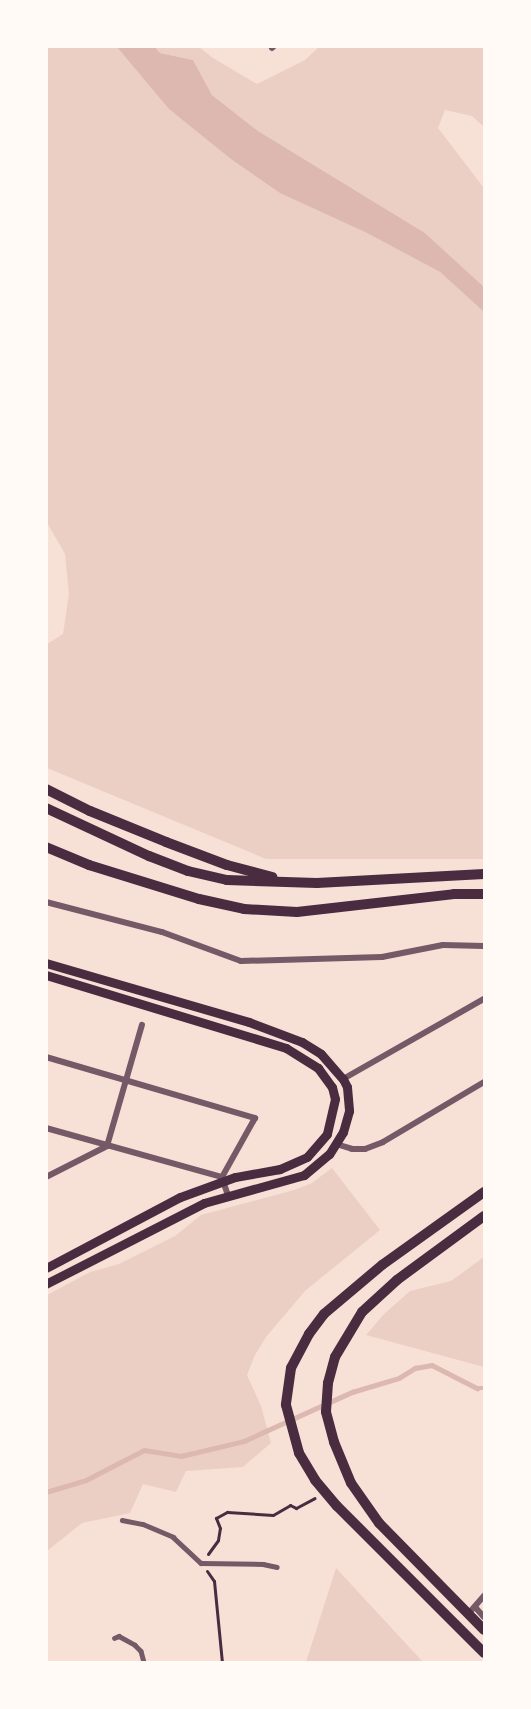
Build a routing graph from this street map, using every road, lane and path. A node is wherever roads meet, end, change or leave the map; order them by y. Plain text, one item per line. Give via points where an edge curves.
1 (46, 789) edge
2 (46, 808) edge
3 (46, 847) edge
4 (46, 853) edge
5 (89, 865) junction
6 (484, 874) edge
7 (288, 882) junction
8 (484, 894) edge
9 (46, 902) edge
10 (484, 946) edge
11 (46, 963) edge
12 (46, 975) edge
13 (484, 999) edge
14 (142, 1025) dead end
15 (46, 1057) edge
16 (343, 1079) junction
17 (126, 1081) junction
18 (484, 1082) edge
19 (46, 1128) edge
20 (336, 1144) junction
21 (107, 1146) junction
22 (46, 1177) edge
23 (222, 1179) junction
24 (484, 1192) edge
25 (228, 1195) junction
26 (484, 1216) edge
27 (46, 1268) edge
28 (46, 1284) edge
29 (326, 1493) junction
30 (122, 1520) dead end
31 (201, 1563) junction
32 (277, 1568) dead end
33 (484, 1596) edge
34 (472, 1610) junction
35 (484, 1617) edge
36 (484, 1630) edge
37 (114, 1638) dead end
38 (484, 1653) edge
39 (144, 1662) edge
40 (222, 1662) edge

1 - 7 highway via 166,842
2 - 7 highway via 188,871 227,880
3 - 5 highway
4 - 5 highway
5 - 8 highway via 244,909 297,912
6 - 7 highway
9 - 10 street via 162,932 241,961 382,957 443,945
11 - 16 main road via 269,1029 312,1048
12 - 23 main road via 286,1048 318,1068 335,1099 327,1134 314,1151 280,1169
13 - 16 street
14 - 17 street
15 - 17 street
16 - 20 main road via 349,1111
17 - 21 street
17 - 23 street via 255,1118
18 - 20 street via 383,1142 365,1149
19 - 21 street
20 - 25 main road via 324,1161 303,1175
21 - 22 street
21 - 23 street
23 - 25 street
23 - 27 main road via 162,1205
24 - 29 highway via 382,1265 324,1314 291,1368 286,1405 290,1426 298,1453
25 - 28 main road via 170,1219
26 - 34 highway via 397,1280 362,1312 335,1357 326,1412 351,1483 379,1523
29 - 31 path via 273,1515 227,1512 216,1518 220,1528 218,1540
29 - 38 highway
30 - 31 street via 173,1537
31 - 32 street via 263,1564
31 - 40 path via 214,1581
33 - 34 street
34 - 35 street
34 - 36 highway
37 - 39 street via 119,1636 135,1645

